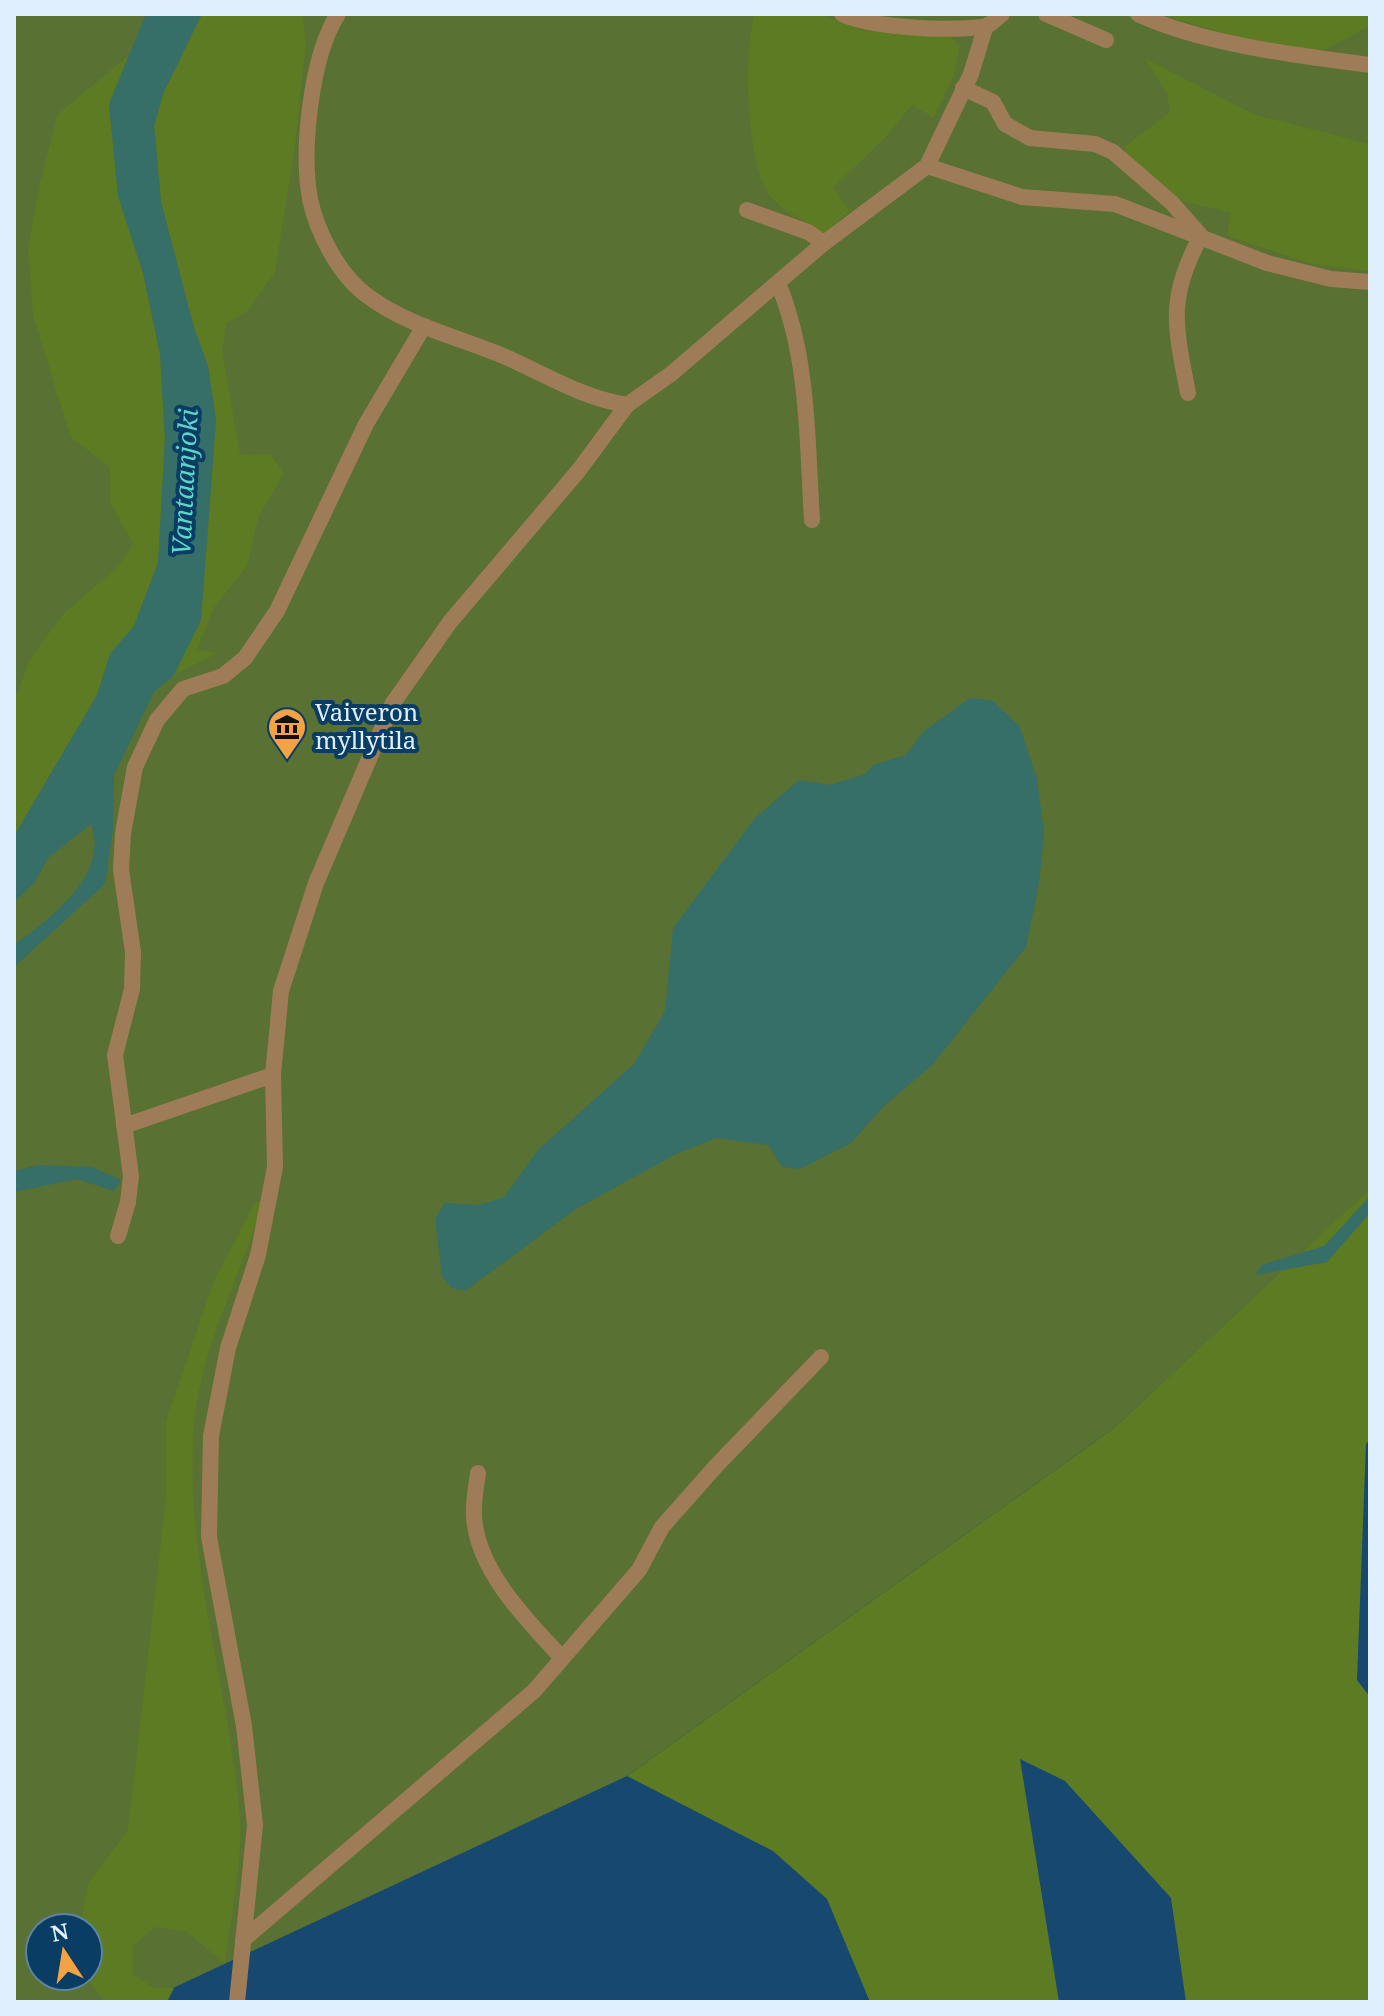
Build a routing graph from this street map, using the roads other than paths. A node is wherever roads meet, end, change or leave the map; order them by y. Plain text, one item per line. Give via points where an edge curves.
1 (338, 14) edge
2 (842, 14) edge
3 (1002, 14) edge
4 (1046, 14) edge
5 (1138, 14) edge
6 (985, 28) junction
7 (1106, 40) dead end
8 (1370, 65) edge
9 (963, 88) junction
10 (927, 166) junction
11 (747, 210) dead end
12 (1201, 236) junction
13 (824, 243) junction
14 (1370, 282) edge
15 (778, 283) junction
16 (424, 326) junction
17 (1188, 393) dead end
18 (627, 405) junction
19 (812, 520) dead end
20 (273, 1075) junction
21 (124, 1126) junction
22 (118, 1236) dead end
23 (821, 1357) dead end
24 (478, 1473) dead end
25 (562, 1658) junction
26 (243, 1940) junction
27 (237, 2002) edge

1 - 16 lane via 316,78 308,135 310,199 340,266 366,296
2 - 6 lane via 900,26
3 - 6 lane
4 - 7 lane
5 - 8 lane via 1223,39
6 - 9 lane
9 - 10 lane
9 - 12 lane via 993,102 1005,124 1030,138 1095,144 1113,152
10 - 12 lane via 1022,197 1115,204
10 - 13 lane
11 - 13 lane
12 - 14 lane via 1267,263 1331,279
12 - 17 lane via 1177,292 1175,325
13 - 15 lane
15 - 18 lane
15 - 19 lane via 795,326 803,374
16 - 18 lane via 595,400
16 - 21 lane via 366,424 277,611 245,658 223,676 183,689 157,720 135,767 121,870 133,952 132,989 115,1055
18 - 20 lane via 450,622 393,703 316,883 281,991
20 - 21 lane
20 - 26 lane via 275,1167 211,1436 209,1537 244,1726 255,1825
21 - 22 lane via 131,1176
23 - 25 lane via 662,1527 639,1570
24 - 25 lane via 474,1516 481,1547 509,1597
25 - 26 lane via 534,1691
26 - 27 lane

